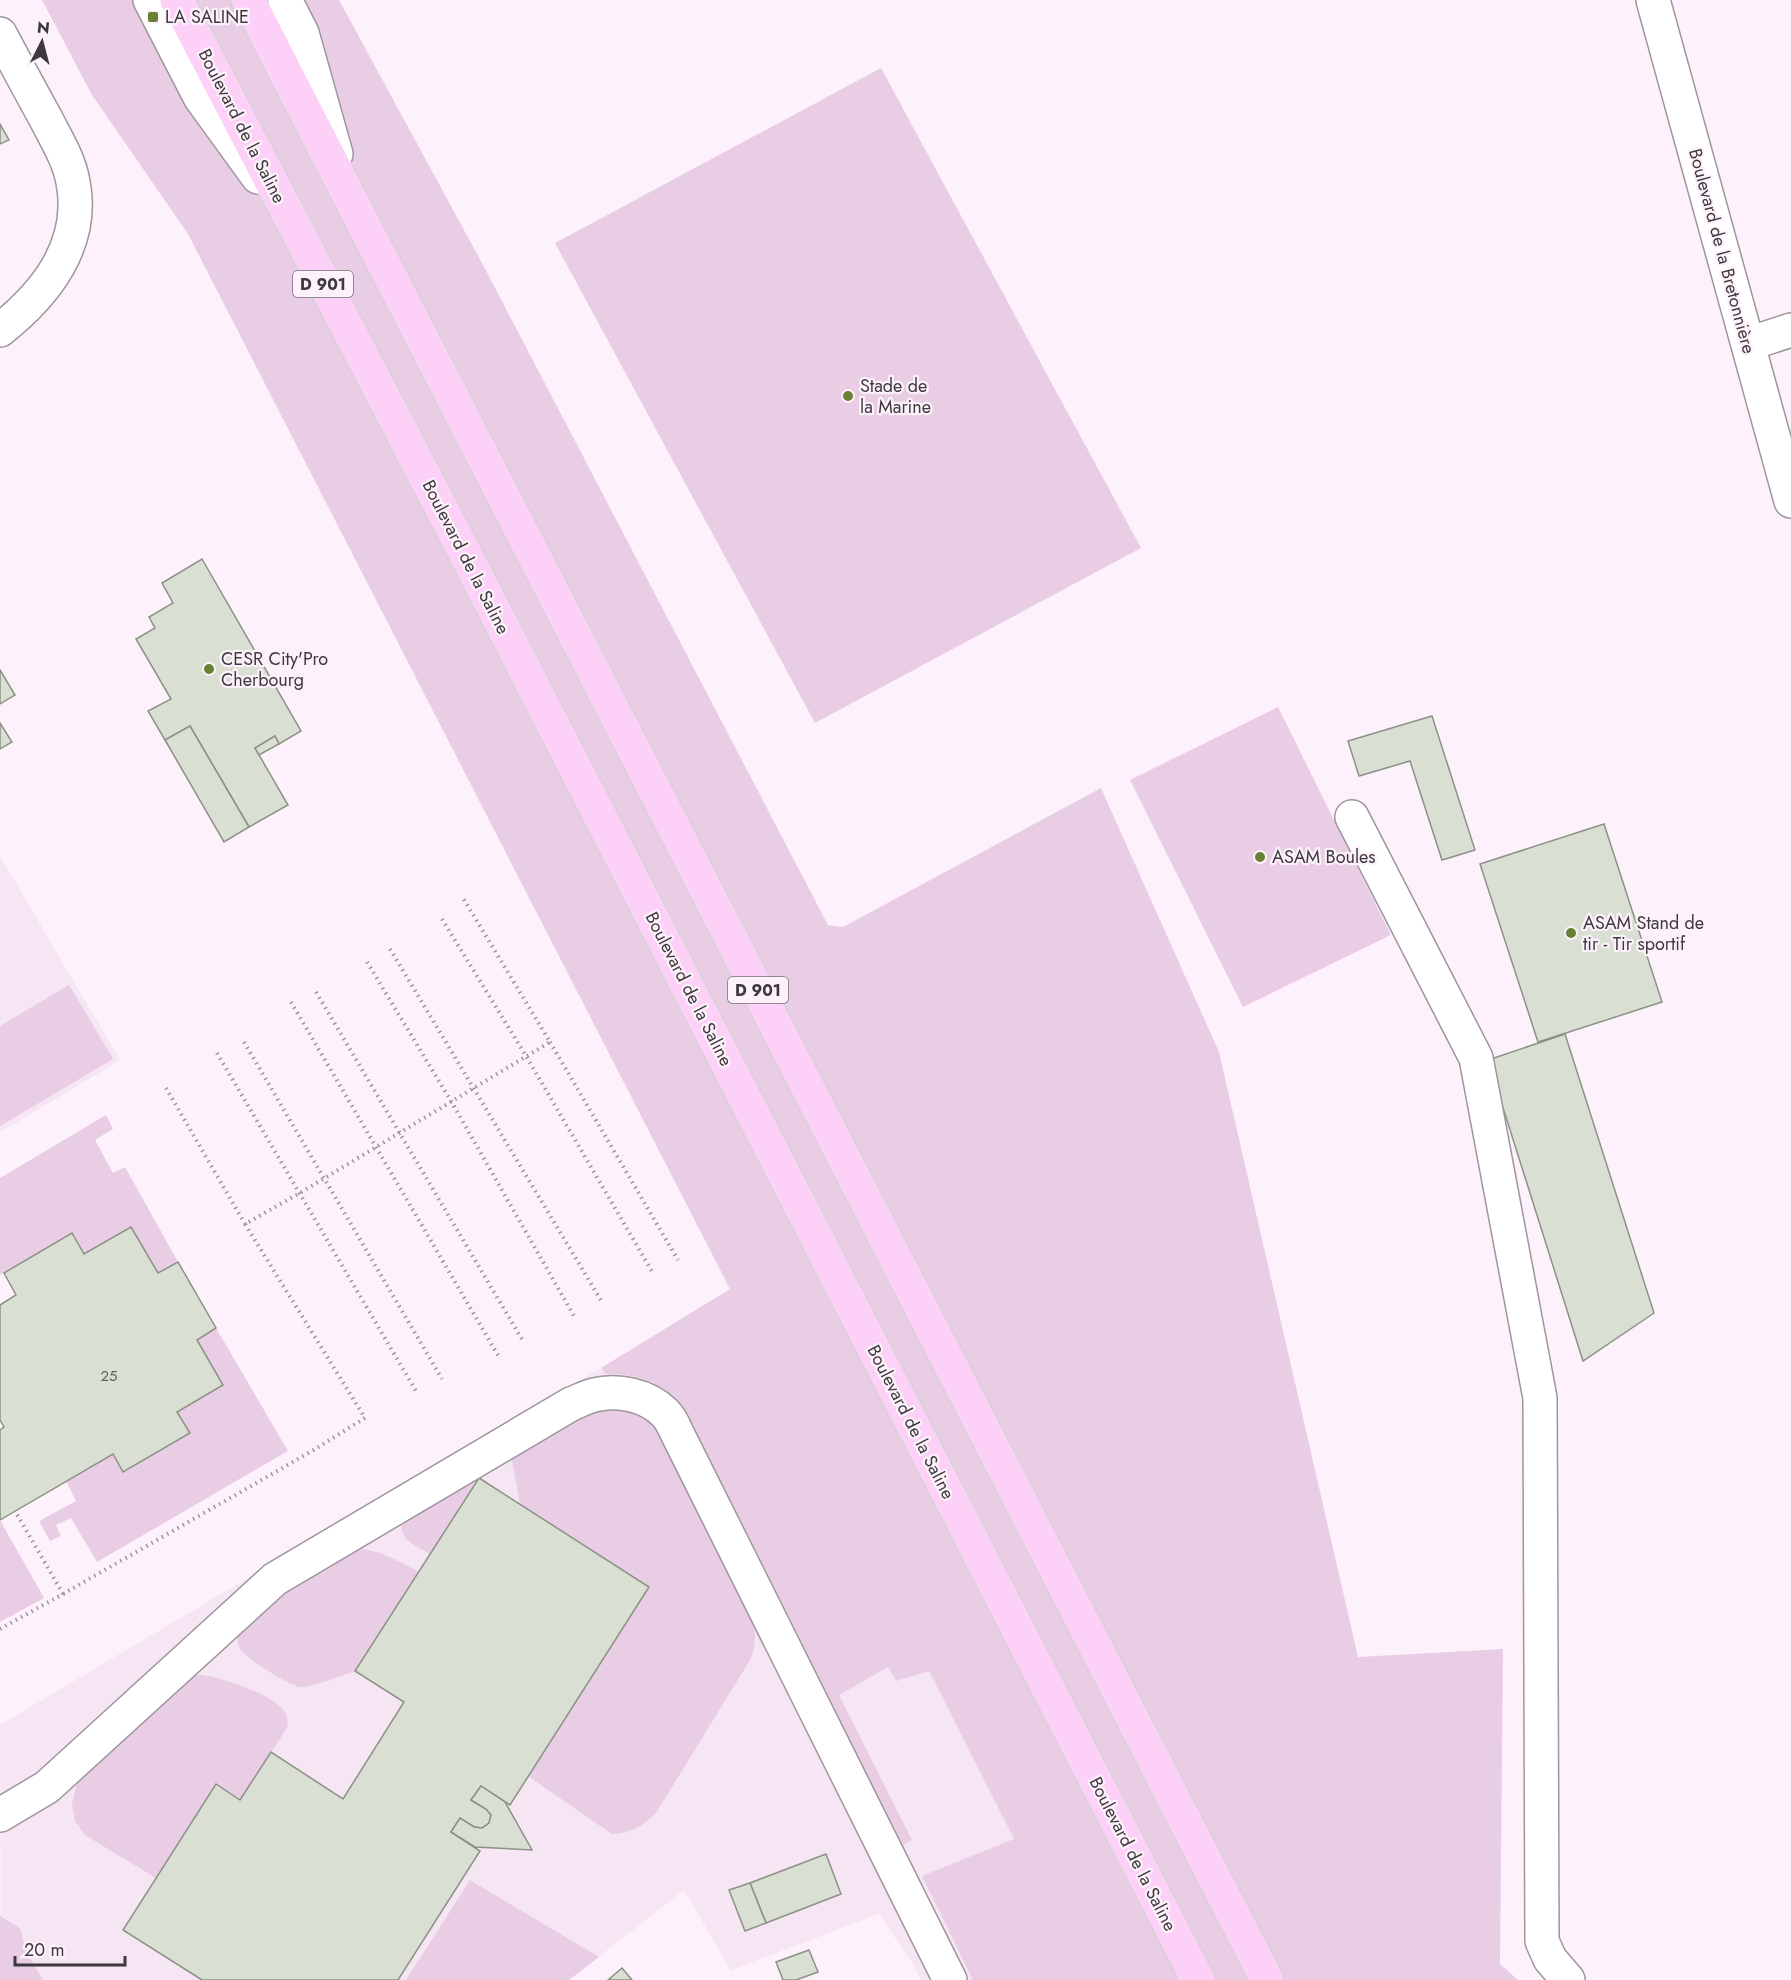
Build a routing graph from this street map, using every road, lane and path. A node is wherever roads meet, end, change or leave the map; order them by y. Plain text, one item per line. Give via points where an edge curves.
1 (150, 0) edge
2 (177, 0) edge
3 (248, 0) edge
4 (285, 0) edge
5 (1653, 0) edge
6 (0, 34) edge
7 (346, 190) junction
8 (289, 218) junction
9 (0, 330) edge
10 (1791, 330) edge
11 (1748, 344) junction
12 (1791, 501) edge
13 (1352, 817) dead end
14 (463, 898) dead end
15 (442, 919) dead end
16 (390, 949) dead end
17 (367, 962) dead end
18 (316, 992) dead end
19 (291, 1002) dead end
20 (244, 1042) dead end
21 (550, 1042) junction
22 (218, 1053) dead end
23 (526, 1056) junction
24 (473, 1088) junction
25 (166, 1089) dead end
26 (451, 1101) junction
27 (399, 1133) junction
28 (376, 1147) junction
29 (325, 1178) junction
30 (300, 1193) junction
31 (245, 1224) junction
32 (678, 1260) dead end
33 (653, 1273) dead end
34 (602, 1302) dead end
35 (574, 1316) dead end
36 (523, 1341) dead end
37 (499, 1357) dead end
38 (442, 1379) dead end
39 (416, 1391) dead end
40 (15, 1511) dead end
41 (63, 1594) junction
42 (0, 1629) edge
43 (0, 1815) edge
44 (950, 1980) edge
45 (1198, 1980) edge
46 (1268, 1980) edge
47 (1568, 1980) edge

1 - 8 street via 200,97
2 - 8 main road, Boulevard de la Saline / D 901
3 - 7 main road, D 901
4 - 7 street via 302,33
5 - 11 street, Boulevard de la Bretonnière
6 - 9 street via 65,156 75,206 72,237 42,292
7 - 46 main road, D 901
8 - 45 main road, Boulevard de la Saline / D 901
10 - 11 street
11 - 12 street, Boulevard de la Bretonnière
13 - 47 street via 1476,1058 1540,1398 1542,1941 1550,1959
14 - 21 path
15 - 23 path
16 - 24 path
17 - 26 path
18 - 27 path
19 - 28 path
20 - 29 path
21 - 23 path
21 - 32 path
22 - 30 path
23 - 24 path
23 - 33 path
24 - 26 path
24 - 34 path
25 - 31 path
26 - 27 path
26 - 35 path
27 - 28 path
27 - 36 path
28 - 29 path
28 - 37 path
29 - 30 path
29 - 38 path
30 - 31 path
30 - 39 path
31 - 41 path via 365,1419
40 - 41 path
41 - 42 path
43 - 44 street via 47,1787 275,1579 572,1404 594,1395 635,1395 667,1414

